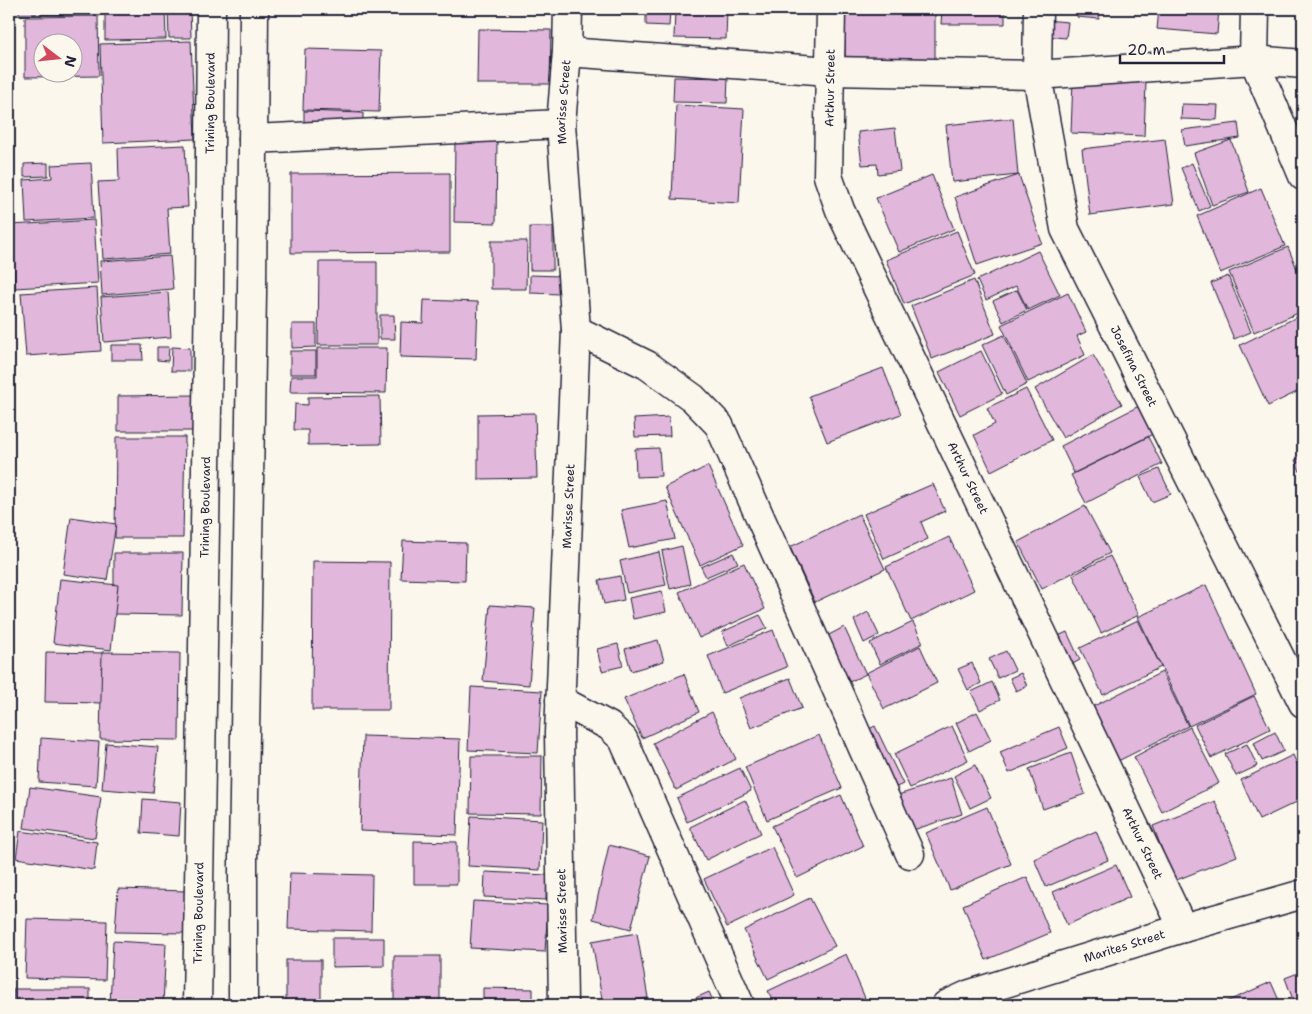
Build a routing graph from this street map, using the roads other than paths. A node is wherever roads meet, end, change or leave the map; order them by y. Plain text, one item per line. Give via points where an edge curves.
1 (211, 9) edge
2 (254, 9) edge
3 (568, 9) edge
4 (831, 9) edge
5 (1038, 9) edge
6 (1255, 9) edge
7 (567, 52) junction
8 (1254, 60) junction
9 (1303, 64) edge
10 (830, 71) junction
11 (1037, 75) junction
12 (561, 124) junction
13 (253, 139) junction
14 (253, 170) junction
15 (209, 171) junction
16 (1303, 176) edge
17 (576, 330) junction
18 (560, 700) junction
19 (1303, 703) edge
20 (910, 854) dead end
21 (1303, 894) edge
22 (1183, 928) junction
23 (197, 1005) edge
24 (243, 1005) edge
25 (563, 1005) edge
26 (740, 1005) edge
27 (946, 1005) edge

1 - 15 street, Trining Boulevard
2 - 13 street
3 - 7 street, Marisse Street
4 - 10 street, Arthur Street
5 - 11 street, Josefina Street
6 - 8 street
7 - 10 street
7 - 12 street, Marisse Street
8 - 9 street
8 - 11 street
8 - 16 street
10 - 11 street
10 - 22 street, Arthur Street via 828,176 840,210
11 - 19 street, Josefina Street via 1065,229
12 - 13 street
12 - 17 street, Marisse Street
13 - 14 street
14 - 15 street
14 - 24 street
15 - 23 street, Trining Boulevard
17 - 18 street, Marisse Street
17 - 20 street via 647,365 693,398 718,425
18 - 25 street, Marisse Street
18 - 26 street via 609,726 623,739
21 - 22 street, Marites Street
22 - 27 street, Marites Street via 970,994

